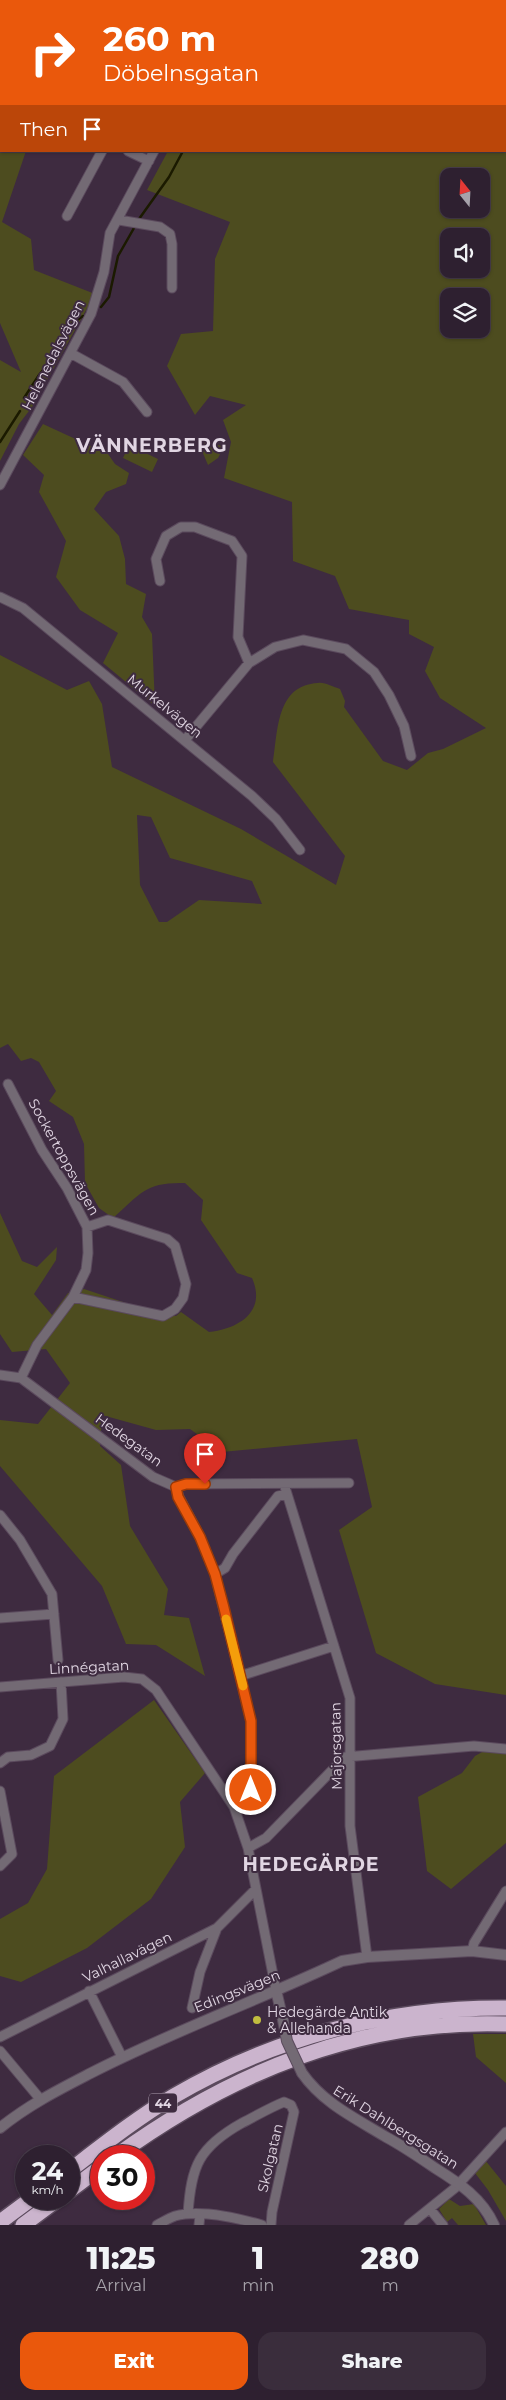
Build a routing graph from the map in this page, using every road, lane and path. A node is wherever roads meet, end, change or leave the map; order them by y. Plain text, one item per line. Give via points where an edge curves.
1 (101, 152) edge
2 (130, 152) edge
3 (154, 152) edge
4 (149, 161) junction
5 (67, 216) dead end
6 (119, 220) junction
7 (172, 288) dead end
8 (72, 354) junction
9 (147, 412) dead end
10 (0, 485) edge
11 (160, 582) dead end
12 (0, 597) edge
13 (248, 662) junction
14 (185, 740) junction
15 (411, 756) dead end
16 (300, 850) dead end
17 (8, 1084) dead end
18 (88, 1227) junction
19 (73, 1297) junction
20 (0, 1375) edge
21 (21, 1378) junction
22 (349, 1483) dead end
23 (284, 1484) junction
24 (176, 1487) junction
25 (287, 1494) junction
26 (0, 1515) edge
27 (215, 1574) junction
28 (54, 1614) junction
29 (0, 1618) edge
30 (334, 1646) junction
31 (58, 1660) dead end
32 (240, 1676) junction
33 (61, 1682) junction
34 (0, 1686) edge
35 (506, 1748) edge
36 (350, 1756) junction
37 (0, 1762) edge
38 (0, 1792) edge
39 (234, 1807) junction
40 (248, 1848) junction
41 (0, 1866) edge
42 (256, 1889) junction
43 (506, 1891) edge
44 (216, 1928) junction
45 (472, 1951) junction
46 (506, 1955) edge
47 (367, 1957) junction
48 (276, 1990) junction
49 (88, 1991) junction
50 (192, 2008) dead end
51 (506, 2008) edge
52 (506, 2024) edge
53 (0, 2037) edge
54 (0, 2050) edge
55 (122, 2057) junction
56 (41, 2100) junction
57 (0, 2128) edge
58 (506, 2132) edge
59 (132, 2145) edge
60 (80, 2162) edge
61 (459, 2183) junction
62 (430, 2209) junction
63 (16, 2210) edge
64 (43, 2210) edge
65 (188, 2214) junction
66 (200, 2215) junction
67 (0, 2222) edge
68 (23, 2225) edge
69 (157, 2225) edge
70 (199, 2225) edge
71 (262, 2225) edge
72 (271, 2225) edge
73 (409, 2225) edge
74 (443, 2225) edge
75 (494, 2225) edge

1 - 5 street
2 - 4 street
3 - 4 street, Helenedalsvägen
4 - 6 street, Helenedalsvägen
6 - 7 street via 160,227 170,234
6 - 8 street, Helenedalsvägen via 106,248 98,295
8 - 9 street via 123,382
8 - 10 street, Helenedalsvägen
11 - 13 street via 156,559 166,536 181,527 195,527 232,541 242,556 238,638
12 - 14 street, Murkelvägen via 23,608
13 - 14 street
13 - 15 street via 275,647 304,640 346,649 374,672 389,695 404,726
14 - 16 street, Murkelvägen via 252,796 276,819
17 - 18 street, Sockertoppsvägen via 42,1150
18 - 19 street, Sockertoppsvägen via 86,1270
18 - 19 street via 108,1220 166,1239 175,1246 186,1284 183,1298 175,1309 163,1316
19 - 21 street, Sockertoppsvägen via 37,1345
20 - 21 street, Hedegatan
21 - 24 street, Hedegatan via 153,1477
22 - 23 street
23 - 24 street via 186,1484
23 - 25 street, Majorsgatan
24 - 27 street
25 - 27 street via 278,1496 226,1568
25 - 30 street, Majorsgatan
26 - 28 street via 49,1586
27 - 32 street
28 - 29 street
28 - 31 street
30 - 32 street
30 - 36 street, Majorsgatan via 350,1698
32 - 39 street via 251,1721 251,1790
33 - 34 street, Linnégatan
33 - 37 street via 62,1719 50,1746
33 - 39 street, Linnégatan via 142,1678 156,1690
35 - 36 street via 474,1746
36 - 40 street via 339,1763 266,1838
36 - 47 street, Majorsgatan via 350,1826
38 - 41 street via 12,1854
39 - 40 street
40 - 42 street
42 - 44 street, Valhallavägen
42 - 48 street
43 - 45 street via 485,1922
44 - 49 street, Valhallavägen
44 - 50 street via 200,1972
45 - 46 street, Edingsvägen
45 - 47 street, Edingsvägen
47 - 48 street, Edingsvägen via 342,1961
48 - 55 street, Edingsvägen
48 - 61 street, Erik Dahlbergsgatan, bridge via 287,2041 302,2074 318,2094
49 - 53 street, Valhallavägen
49 - 55 street
51 - 60 highway, 44 via 451,2009 385,2018 322,2032 267,2050 172,2097
52 - 59 highway, 44 via 416,2029 317,2050 206,2097
54 - 56 street
55 - 56 street, Edingsvägen
56 - 57 street, Edingsvägen
58 - 61 street
61 - 62 street
61 - 75 street, Erik Dahlbergsgatan via 486,2210
62 - 73 street
62 - 74 street
63 - 67 highway
64 - 68 highway
65 - 66 street
65 - 69 street via 174,2216
65 - 72 street, Skolgatan via 192,2184 203,2152 223,2134 284,2102 291,2105 294,2112
66 - 70 street
66 - 71 street via 238,2218

